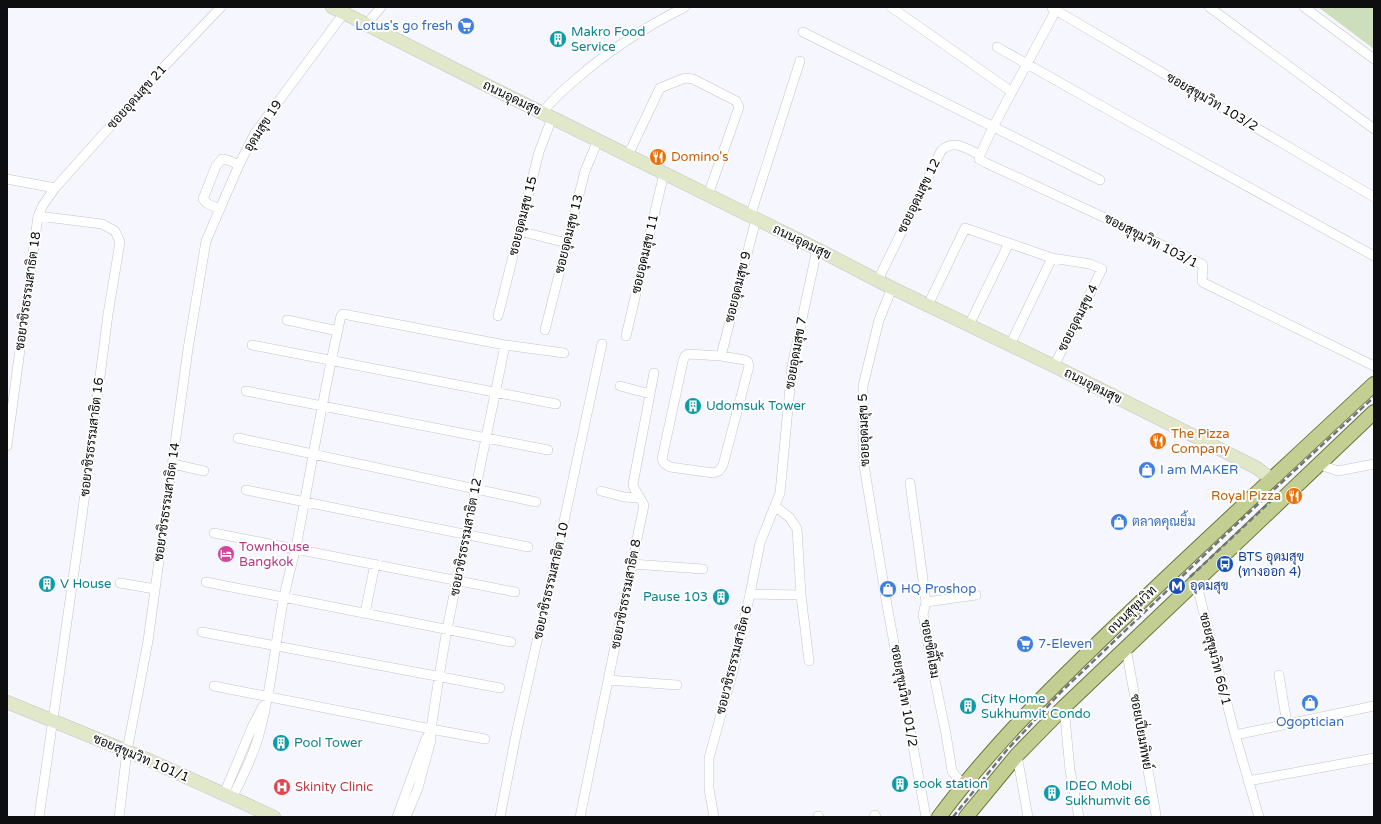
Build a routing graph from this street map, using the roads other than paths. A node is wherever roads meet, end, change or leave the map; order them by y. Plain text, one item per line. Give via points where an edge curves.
1 (221, 7) edge
2 (381, 7) edge
3 (685, 7) edge
4 (891, 7) edge
5 (1209, 7) edge
6 (1304, 7) edge
7 (1053, 9) edge
8 (338, 10) edge
9 (366, 24) junction
10 (803, 32) dead end
11 (997, 47) dead end
12 (1374, 59) edge
13 (800, 61) dead end
14 (1027, 64) junction
15 (1012, 92) junction
16 (547, 115) junction
17 (993, 128) junction
18 (1374, 129) edge
19 (598, 140) junction
20 (628, 155) junction
21 (979, 157) junction
22 (239, 165) junction
23 (664, 173) junction
24 (7, 179) edge
25 (1100, 180) dead end
26 (55, 188) junction
27 (708, 195) junction
28 (1374, 197) edge
29 (220, 209) junction
30 (38, 216) junction
31 (753, 218) junction
32 (520, 232) junction
33 (567, 243) junction
34 (1009, 243) junction
35 (817, 249) junction
36 (204, 252) joint
37 (1374, 256) edge
38 (1052, 258) junction
39 (878, 280) junction
40 (892, 288) junction
41 (928, 305) junction
42 (498, 316) dead end
43 (287, 320) dead end
44 (969, 325) junction
45 (545, 330) dead end
46 (338, 331) junction
47 (626, 336) dead end
48 (602, 344) dead end
49 (252, 345) dead end
50 (505, 345) junction
51 (1010, 345) junction
52 (564, 353) dead end
53 (721, 356) junction
54 (331, 360) junction
55 (1054, 366) junction
56 (1374, 366) edge
57 (654, 373) dead end
58 (1374, 384) edge
59 (620, 386) dead end
60 (246, 391) dead end
61 (495, 391) junction
62 (650, 394) junction
63 (556, 404) dead end
64 (322, 406) junction
65 (1374, 412) edge
66 (238, 438) dead end
67 (485, 438) junction
68 (7, 446) edge
69 (548, 450) dead end
70 (312, 454) junction
71 (173, 464) junction
72 (1318, 464) junction
73 (1374, 464) edge
74 (204, 471) dead end
75 (1271, 479) junction
76 (910, 483) dead end
77 (475, 488) junction
78 (246, 490) dead end
79 (601, 492) dead end
80 (1286, 495) junction
81 (640, 498) junction
82 (304, 501) junction
83 (536, 502) dead end
84 (775, 506) junction
85 (214, 533) dead end
86 (466, 534) junction
87 (528, 547) dead end
88 (296, 548) junction
89 (375, 564) junction
90 (632, 564) junction
91 (704, 569) dead end
92 (882, 574) joint
93 (457, 580) junction
94 (206, 582) dead end
95 (1196, 582) junction
96 (120, 584) dead end
97 (155, 588) junction
98 (515, 592) dead end
99 (750, 594) junction
100 (801, 595) junction
101 (976, 595) dead end
102 (284, 597) junction
103 (926, 602) junction
104 (365, 613) junction
105 (447, 629) junction
106 (202, 632) dead end
107 (511, 642) dead end
108 (275, 646) junction
109 (1126, 648) junction
110 (809, 661) dead end
111 (1279, 676) dead end
112 (439, 677) junction
113 (608, 680) junction
114 (677, 685) dead end
115 (214, 686) dead end
116 (500, 688) dead end
117 (269, 696) junction
118 (7, 702) edge
119 (1374, 706) edge
120 (1064, 707) junction
121 (52, 721) junction
122 (1287, 724) junction
123 (431, 729) junction
124 (1235, 735) junction
125 (485, 739) dead end
126 (127, 751) junction
127 (1017, 755) junction
128 (1374, 758) edge
129 (1248, 781) junction
130 (964, 786) junction
131 (228, 796) junction
132 (1156, 815) dead end
133 (39, 817) edge
134 (119, 817) edge
135 (274, 817) edge
136 (397, 817) edge
137 (406, 817) edge
138 (500, 817) edge
139 (580, 817) edge
140 (714, 817) edge
141 (926, 817) edge
142 (939, 817) edge
143 (966, 817) edge
144 (1028, 817) edge
145 (1079, 817) edge
146 (1259, 817) edge

1 - 26 street, ซอยอุดมสุข 21
2 - 9 street
3 - 16 street via 637,33 594,64 550,102
4 - 15 street
5 - 18 street
6 - 12 street
7 - 14 street
7 - 28 street, ซอยสุขุมวิท 103/2
8 - 9 main road, ถนนอุดมสุข
8 - 22 street, อุดมสุข 19 via 256,133
9 - 16 main road, ถนนอุดมสุข
10 - 17 street
11 - 14 street
13 - 31 street, ซอยอุดมสุข 9
14 - 15 street
14 - 37 street
15 - 17 street
16 - 19 main road, ถนนอุดมสุข
16 - 32 street, ซอยอุดมสุข 15
17 - 21 street
17 - 25 street
19 - 20 main road, ถนนอุดมสุข
19 - 33 street, ซอยอุดมสุข 13 via 585,172
20 - 23 main road, ถนนอุดมสุข
20 - 27 street via 660,88 685,78 693,79 736,101 739,107
21 - 39 street, ซอยอุดมสุข 12 via 954,144 941,151
21 - 56 street, ซอยสุขุมวิท 103/1 via 986,163 1202,264 1204,283
22 - 29 street, อุดมสุข 19
22 - 29 street via 222,159 216,166 204,199 208,204
23 - 27 main road, ถนนอุดมสุข
23 - 47 street, ซอยอุดมสุข 11
24 - 26 street
26 - 30 street, ซอยวชิรธรรมสาธิต 18
27 - 31 main road, ถนนอุดมสุข
29 - 36 street, อุดมสุข 19
30 - 68 street, ซอยวชิรธรรมสาธิต 18
30 - 121 street, ซอยวชิรธรรมสาธิต 16 via 102,224 115,231 120,242
31 - 35 main road, ถนนอุดมสุข
31 - 53 street, ซอยอุดมสุข 9
32 - 33 street
32 - 42 street, ซอยอุดมสุข 15
33 - 45 street, ซอยอุดมสุข 13
34 - 38 street
34 - 41 street via 965,228
34 - 44 street
35 - 39 main road, ถนนอุดมสุข
35 - 84 street, ซอยอุดมสุข 7 via 792,366 780,493
36 - 71 street, ซอยวชิรธรรมสาธิต 14
38 - 51 street
38 - 55 street, ซอยอุดมสุข 4 via 1090,264 1102,270
39 - 40 main road, ถนนอุดมสุข
40 - 41 main road, ถนนอุดมสุข
40 - 92 street, ซอยอุดมสุข 5 via 879,320 863,386 864,465
41 - 44 main road, ถนนอุดมสุข
43 - 46 street
44 - 51 main road, ถนนอุดมสุข
46 - 50 street via 343,314
46 - 54 street
48 - 138 street, ซอยวชิรธรรมสาธิต 10
49 - 54 street
50 - 52 street
50 - 61 street, ซอยวชิรธรรมสาธิต 12
51 - 55 main road, ถนนอุดมสุข
53 - 53 street via 745,360 749,366 722,466 719,471 713,473 670,466 662,459 685,356
54 - 61 street
54 - 64 street
55 - 75 main road, ถนนอุดมสุข via 1257,468
57 - 62 street, ซอยวชิรธรรมสาธิต 8
58 - 75 main road, ถนนสุขุมวิท
59 - 62 street
60 - 64 street
61 - 63 street
61 - 67 street, ซอยวชิรธรรมสาธิต 12
62 - 81 street, ซอยวชิรธรรมสาธิต 8 via 633,484
64 - 67 street
64 - 70 street
65 - 72 main road, ถนนสุขุมวิท
66 - 70 street
67 - 69 street
67 - 77 street, ซอยวชิรธรรมสาธิต 12
70 - 77 street
70 - 82 street
71 - 74 street
71 - 97 street, ซอยวชิรธรรมสาธิต 14
72 - 73 street via 1338,471
72 - 80 main road, ถนนสุขุมวิท
75 - 80 main road
75 - 130 main road, ถนนสุขุมวิท via 1060,681 1014,728
76 - 103 street, ซอยซิตี้โฮม
77 - 83 street
77 - 86 street, ซอยวชิรธรรมสาธิต 12
78 - 82 street
79 - 81 street
80 - 95 main road, ถนนสุขุมวิท
81 - 90 street, ซอยวชิรธรรมสาธิต 8 via 644,505
82 - 86 street
82 - 88 street
84 - 99 street, ซอยวชิรธรรมสาธิต 6 via 760,543
84 - 100 street via 790,518 796,529
85 - 88 street
86 - 87 street
86 - 93 street, ซอยวชิรธรรมสาธิต 12
88 - 89 street
88 - 102 street
89 - 93 street
89 - 104 street
90 - 91 street
90 - 113 street, ซอยวชิรธรรมสาธิต 8
92 - 141 street, ซอยสุขุมวิท 101/2
93 - 98 street
93 - 105 street, ซอยวชิรธรรมสาธิต 12
94 - 102 street
95 - 109 main road, ถนนสุขุมวิท
95 - 124 street, ซอยสุขุมวิท 66/1
96 - 97 street
97 - 126 street, ซอยวชิรธรรมสาธิต 14 via 148,641
99 - 100 street
99 - 140 street, ซอยวชิรธรรมสาธิต 6 via 733,671 708,758 709,789
100 - 110 street
101 - 103 street
102 - 104 street
102 - 108 street
103 - 130 street, ซอยซิตี้โฮม via 923,614 952,771
104 - 105 street
105 - 107 street
105 - 112 street, ซอยวชิรธรรมสาธิต 12
106 - 108 street
108 - 112 street
108 - 117 street
109 - 120 main road, ถนนสุขุมวิท
109 - 132 street, ซอยเปี่ยมทิพย์
111 - 122 street
112 - 116 street
112 - 123 street, ซอยวชิรธรรมสาธิต 12
113 - 114 street
113 - 139 street, ซอยวชิรธรรมสาธิต 8
115 - 117 street
117 - 123 street
117 - 131 street via 250,762
118 - 121 main road, ซอยสุขุมวิท 101/1
119 - 122 street
120 - 127 main road, ถนนสุขุมวิท
120 - 145 street via 1070,770
121 - 126 main road, ซอยสุขุมวิท 101/1
121 - 133 street, ซอยวชิรธรรมสาธิต 16
122 - 124 street
123 - 125 street
123 - 136 street, ซอยวชิรธรรมสาธิต 12
123 - 137 street, ซอยวชิรธรรมสาธิต 12 via 431,740 418,788
124 - 129 street, ซอยสุขุมวิท 66/1
126 - 131 main road, ซอยสุขุมวิท 101/1
126 - 134 street, ซอยวชิรธรรมสาธิต 14
127 - 143 main road, ถนนสุขุมวิท
127 - 144 street
128 - 129 street
129 - 146 street, ซอยสุขุมวิท 66/1
130 - 142 main road, ถนนสุขุมวิท
131 - 135 main road, ซอยสุขุมวิท 101/1

